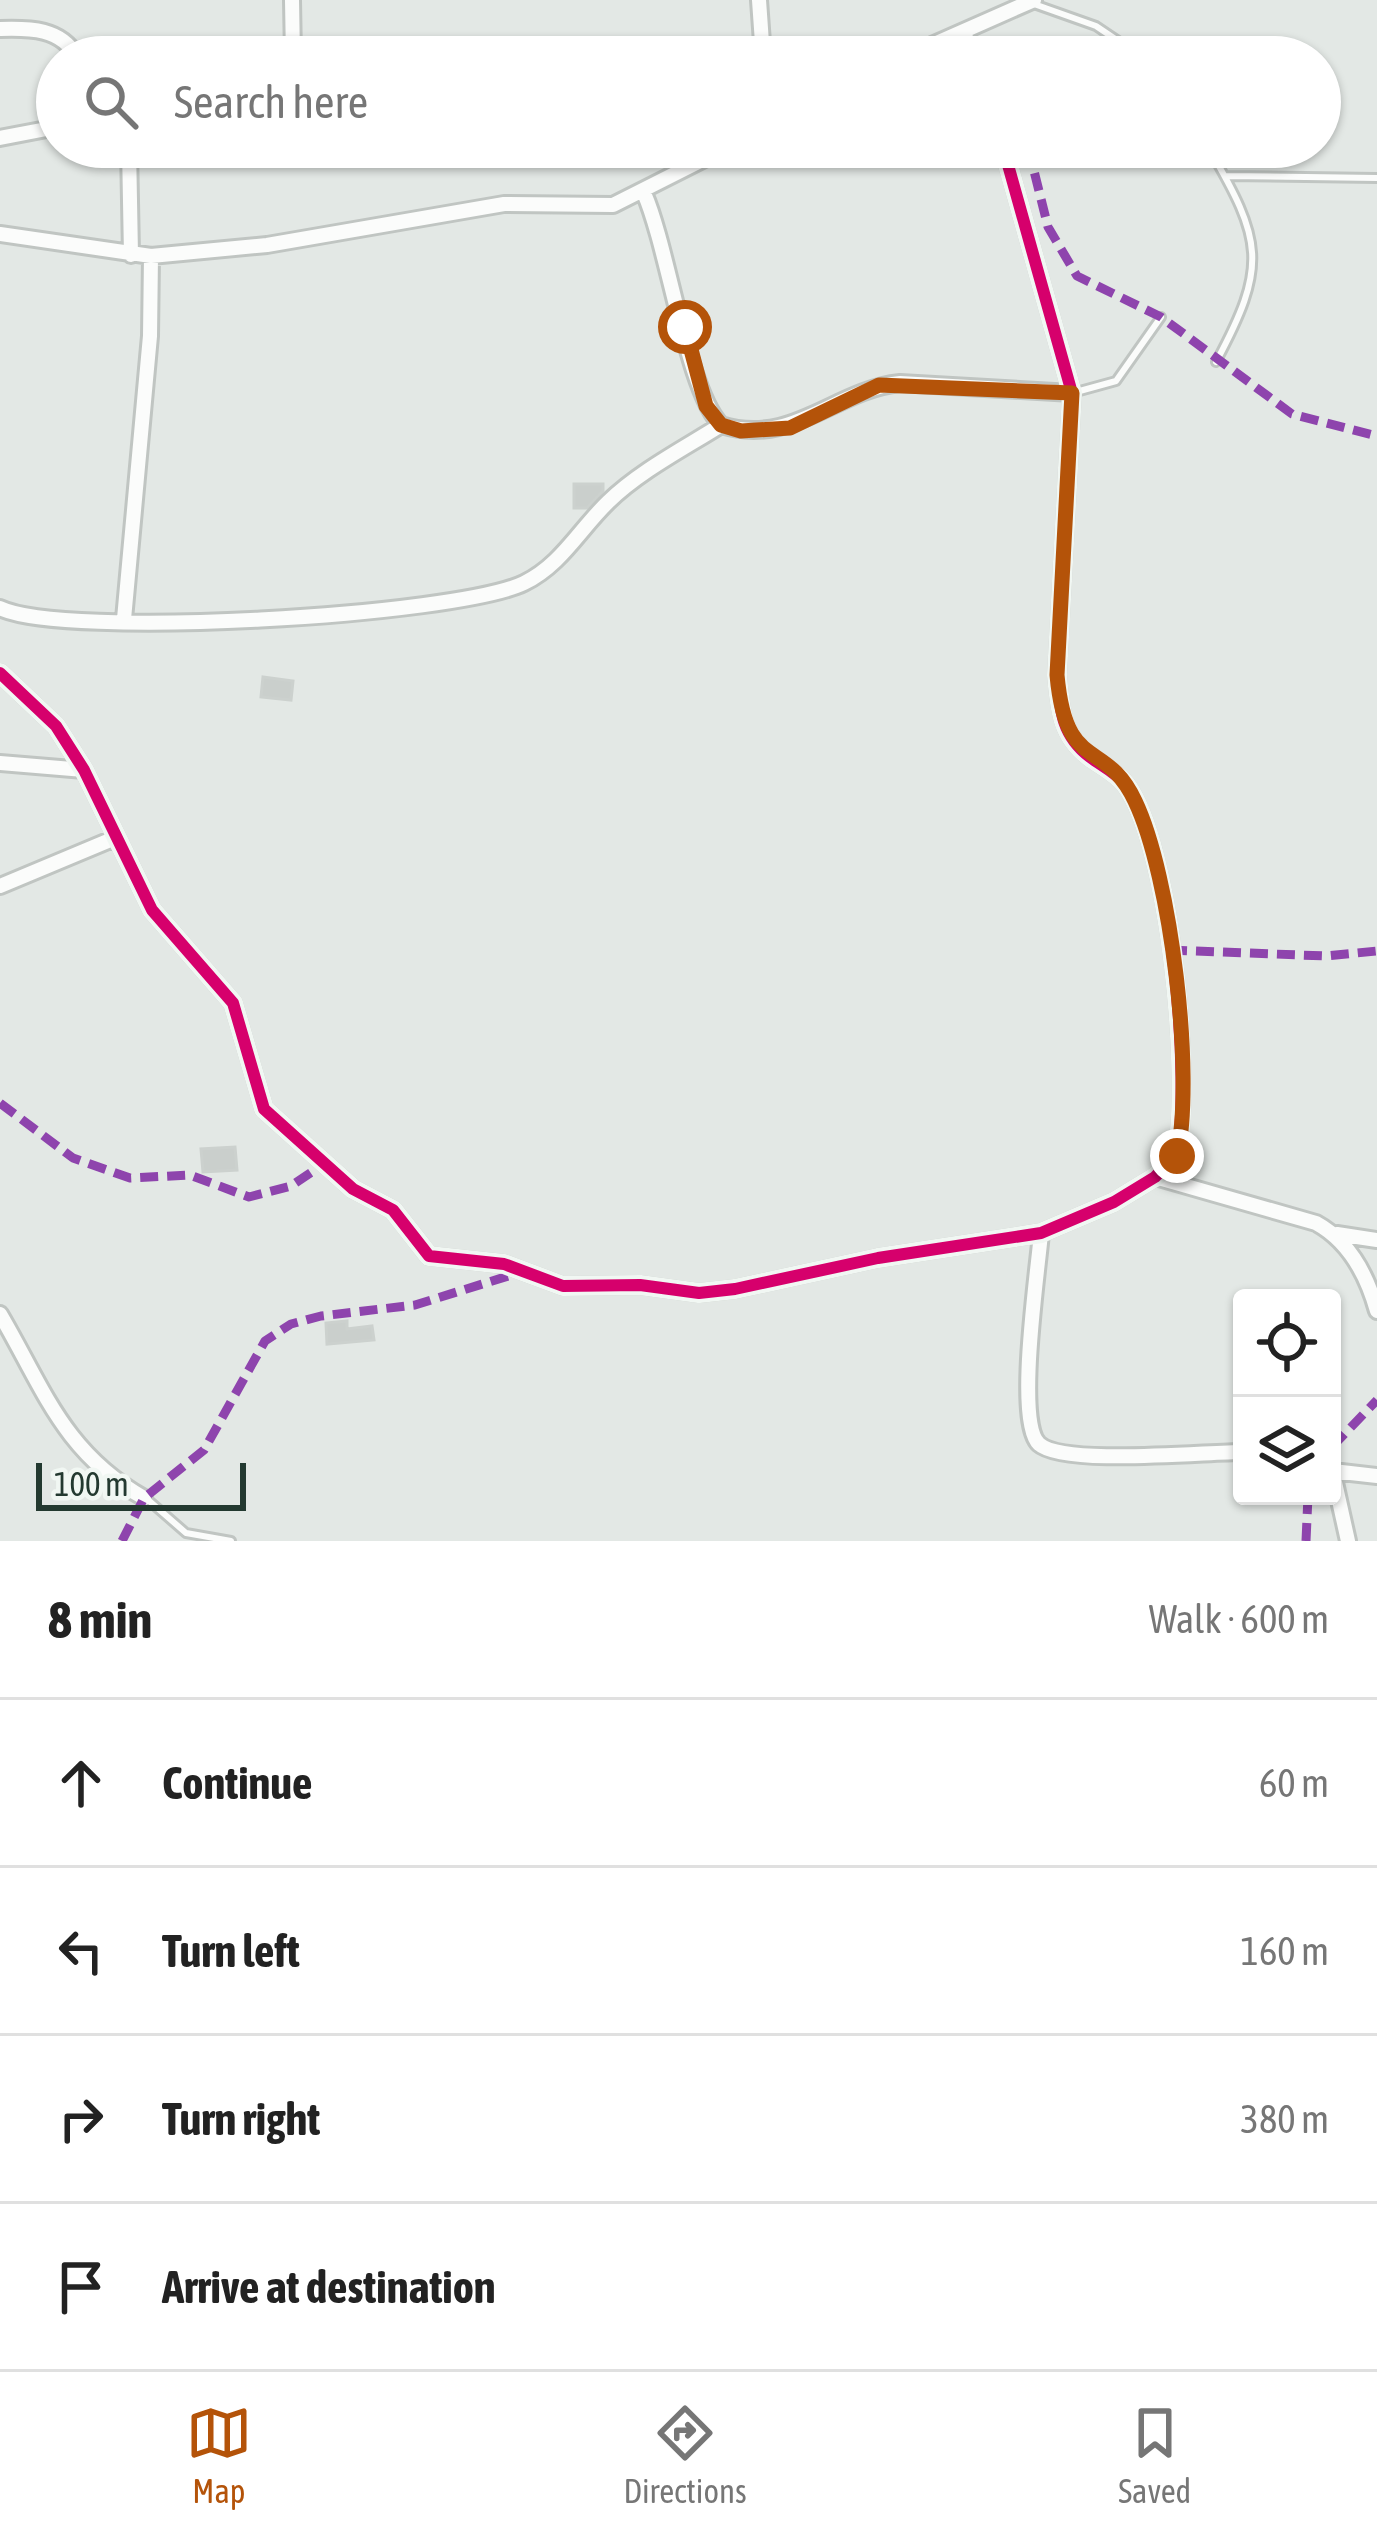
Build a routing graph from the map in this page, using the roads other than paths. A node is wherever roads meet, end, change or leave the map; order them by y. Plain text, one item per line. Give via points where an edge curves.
1 (292, 0) edge
2 (759, 0) edge
3 (1032, 2) edge
4 (0, 29) edge
5 (964, 32) junction
6 (57, 36) edge
7 (293, 36) edge
8 (762, 36) edge
9 (955, 36) edge
10 (965, 36) edge
11 (1111, 36) edge
12 (36, 131) edge
13 (0, 137) edge
14 (129, 168) edge
15 (690, 168) edge
16 (1009, 168) edge
17 (1220, 168) edge
18 (1225, 176) junction
19 (1377, 178) edge
20 (644, 193) junction
21 (0, 234) edge
22 (131, 255) junction
23 (151, 256) junction
24 (1161, 317) dead end
25 (1216, 362) dead end
26 (1072, 393) junction
27 (721, 425) junction
28 (4, 614) edge
29 (124, 619) junction
30 (0, 674) edge
31 (0, 764) edge
32 (84, 770) junction
33 (115, 838) junction
34 (0, 886) edge
35 (1155, 1177) junction
36 (1041, 1233) junction
37 (1337, 1234) junction
38 (1377, 1240) edge
39 (1377, 1311) edge
40 (0, 1313) edge
41 (1233, 1452) edge
42 (1341, 1471) edge
43 (1377, 1476) edge
44 (144, 1498) joint
45 (1340, 1505) edge
46 (231, 1541) edge
47 (1348, 1541) edge

1 - 7 street
2 - 8 street
3 - 5 street
3 - 11 lane
4 - 6 street
5 - 9 street
5 - 10 street
12 - 13 street
14 - 22 street
15 - 20 street
16 - 26 street
17 - 18 lane
18 - 19 lane
18 - 25 lane via 1246,216 1253,280
20 - 23 street via 613,205 504,204 267,245
20 - 27 street via 698,384
21 - 22 street
22 - 23 street
23 - 29 street
24 - 26 lane via 1116,381
26 - 27 street via 900,383 879,385 790,428 762,433
26 - 35 street via 1060,715 1068,736 1126,784 1157,874 1184,1104 1177,1156
27 - 29 street via 609,502 557,562 495,596 370,613
28 - 29 street
30 - 32 street via 56,726
31 - 32 street
32 - 33 street
33 - 34 street
33 - 36 street via 152,910 232,1003 264,1109 353,1190 393,1210 429,1256 504,1264 563,1286 699,1292
35 - 36 street
35 - 37 street
36 - 41 street via 1028,1399 1039,1444 1068,1455
37 - 38 street
37 - 39 street
40 - 44 street via 70,1439
42 - 43 street
44 - 46 lane via 186,1533
45 - 47 street

